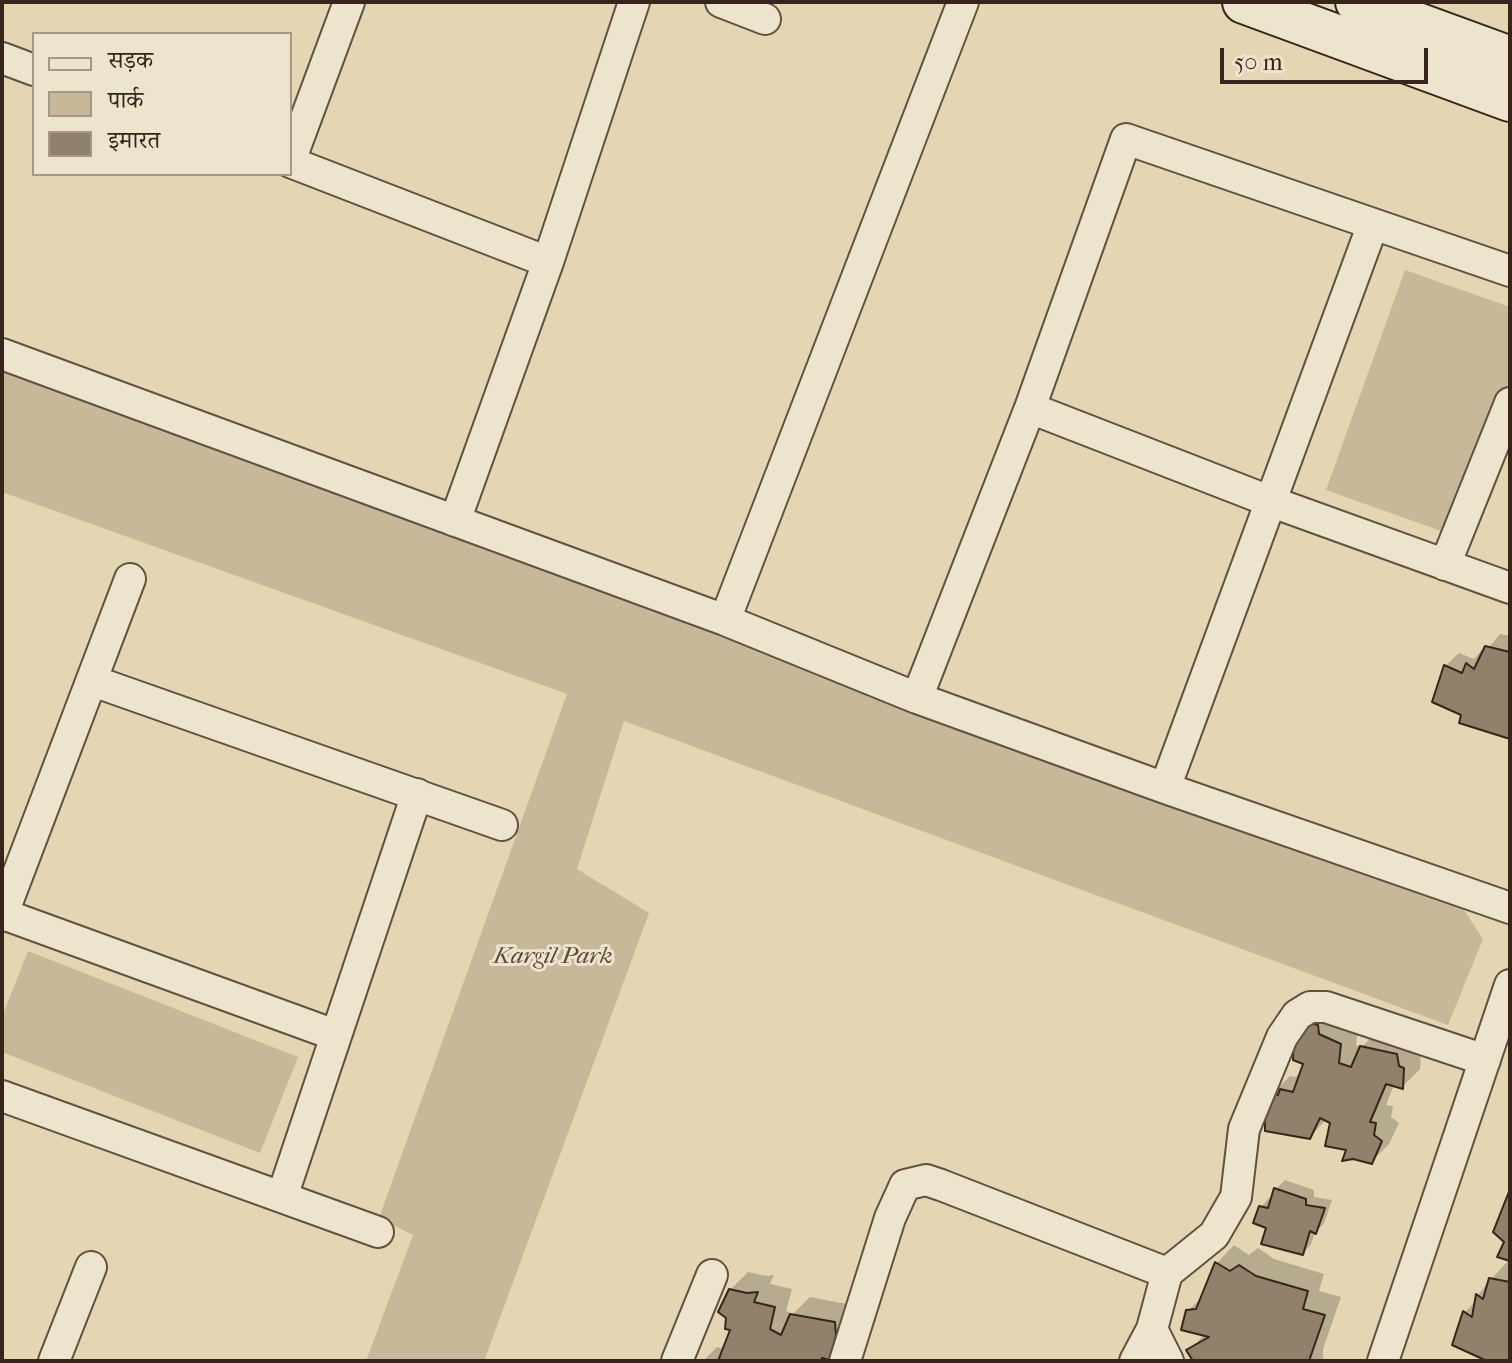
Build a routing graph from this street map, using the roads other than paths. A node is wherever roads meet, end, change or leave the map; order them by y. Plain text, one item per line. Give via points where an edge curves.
1 (349, 2) edge
2 (634, 2) edge
3 (721, 2) edge
4 (963, 2) edge
5 (1244, 2) edge
6 (1357, 2) edge
7 (765, 19) dead end
8 (2, 58) edge
9 (1510, 58) edge
10 (32, 69) edge
11 (1510, 100) edge
12 (292, 156) edge
13 (292, 162) edge
14 (1373, 224) junction
15 (548, 262) junction
16 (1510, 271) edge
17 (2, 354) edge
18 (1510, 403) edge
19 (1030, 408) junction
20 (1272, 502) junction
21 (455, 521) junction
22 (1445, 565) junction
23 (130, 579) dead end
24 (1510, 588) edge
25 (725, 620) junction
26 (93, 681) junction
27 (917, 698) junction
28 (1165, 788) junction
29 (417, 794) junction
30 (502, 825) dead end
31 (1510, 908) edge
32 (2, 915) edge
33 (1510, 985) edge
34 (335, 1035) junction
35 (1485, 1060) junction
36 (2, 1096) edge
37 (282, 1197) junction
38 (378, 1232) dead end
39 (91, 1267) dead end
40 (1167, 1273) junction
41 (712, 1275) dead end
42 (1152, 1329) junction
43 (54, 1361) edge
44 (677, 1361) edge
45 (845, 1361) edge
46 (1135, 1361) edge
47 (1168, 1361) edge
48 (1383, 1361) edge

1 - 12 street
2 - 15 street
3 - 7 street
4 - 25 street
5 - 11 main road
6 - 9 main road
8 - 10 street
13 - 15 street
14 - 16 street
14 - 19 street via 1126,139
14 - 20 street
15 - 21 street
17 - 21 street
18 - 22 street
19 - 20 street
19 - 27 street
20 - 22 street
20 - 28 street
21 - 25 street
22 - 24 street
23 - 26 street
25 - 27 street
26 - 29 street
26 - 32 street
27 - 28 street
28 - 31 street
29 - 30 street
29 - 34 street
32 - 34 street
33 - 35 street
34 - 37 street
35 - 40 street via 1326,1007 1310,1007 1297,1015 1282,1037 1244,1129 1236,1197 1227,1217 1214,1235
35 - 48 street
36 - 37 street
37 - 38 street
39 - 43 street
40 - 42 street
40 - 45 street via 941,1185 914,1181 905,1185 890,1218
41 - 44 street
42 - 46 street
42 - 47 street

